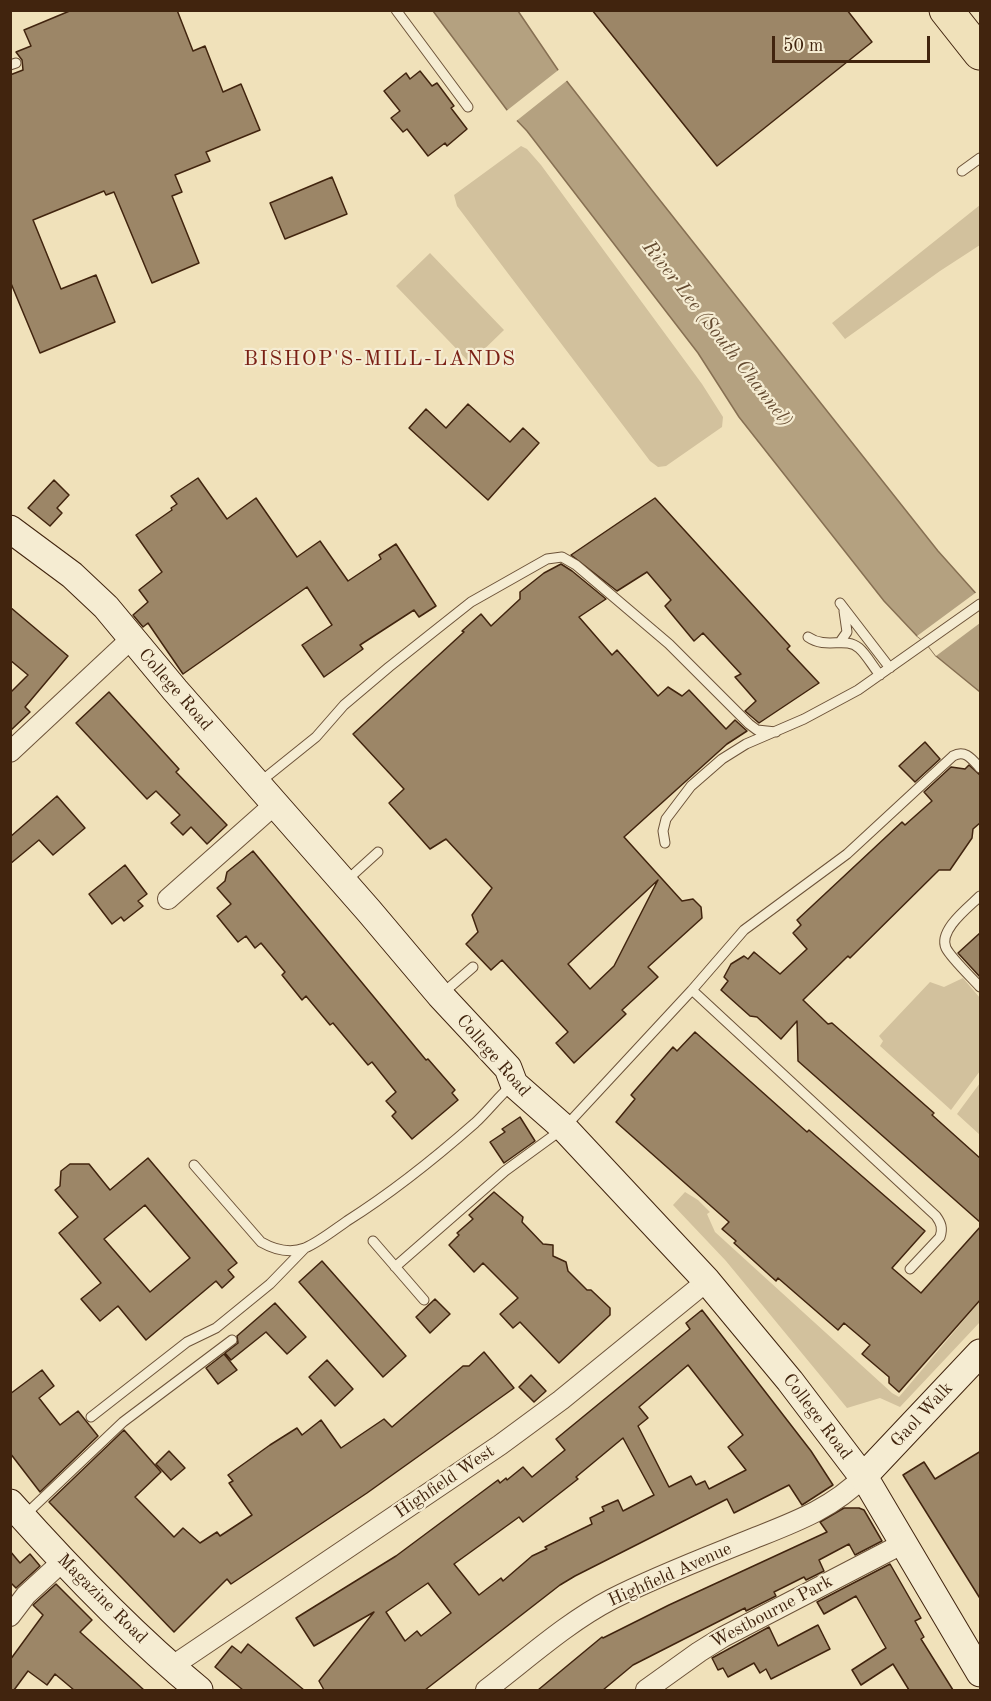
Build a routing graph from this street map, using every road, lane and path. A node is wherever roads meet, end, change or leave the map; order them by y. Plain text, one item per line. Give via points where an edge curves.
1 (396, 10) edge
2 (946, 10) edge
3 (981, 53) edge
4 (468, 107) dead end
5 (981, 158) edge
6 (962, 171) dead end
7 (10, 529) edge
8 (981, 604) edge
9 (808, 638) dead end
10 (131, 639) junction
11 (840, 642) junction
12 (890, 668) junction
13 (880, 675) junction
14 (776, 732) junction
15 (10, 752) edge
16 (981, 768) edge
17 (266, 795) junction
18 (665, 843) dead end
19 (378, 852) dead end
20 (344, 883) junction
21 (981, 896) edge
22 (168, 899) dead end
23 (472, 967) dead end
24 (981, 987) edge
25 (692, 990) junction
26 (440, 995) junction
27 (513, 1084) junction
28 (564, 1128) junction
29 (194, 1165) dead end
30 (373, 1240) dead end
31 (305, 1248) junction
32 (395, 1267) junction
33 (910, 1269) dead end
34 (707, 1281) junction
35 (424, 1300) dead end
36 (232, 1340) dead end
37 (981, 1353) edge
38 (91, 1417) dead end
39 (863, 1477) junction
40 (17, 1510) edge
41 (904, 1543) junction
42 (63, 1561) junction
43 (10, 1616) edge
44 (171, 1666) junction
45 (981, 1673) edge
46 (199, 1690) edge
47 (486, 1690) edge
48 (646, 1690) edge

1 - 4 lane
2 - 3 highway
5 - 6 lane
7 - 10 street, College Road via 72,574
8 - 12 lane
9 - 11 lane via 821,644
10 - 15 street
10 - 17 street, College Road
11 - 12 lane via 847,632 840,603
11 - 13 lane via 858,646
12 - 13 lane
13 - 14 lane via 831,706
14 - 17 lane via 758,730 749,724 669,645 562,557 547,559 471,602 380,674 344,705
14 - 18 lane via 722,759 691,786 666,819
16 - 25 lane via 969,755 953,756 847,854 744,930
17 - 20 street, College Road
17 - 22 street
19 - 20 lane
20 - 26 street, College Road
21 - 24 lane via 954,922 944,939 946,948
23 - 26 lane
25 - 28 lane
25 - 33 lane via 936,1216 941,1223 940,1237
26 - 27 street, College Road via 510,1072
27 - 28 street, College Road
27 - 31 lane via 416,1174
28 - 32 lane via 505,1172
28 - 34 street, College Road
29 - 31 lane via 261,1242 284,1251
30 - 32 lane
31 - 38 lane via 270,1284 216,1328 187,1342
32 - 35 lane
34 - 39 street, College Road
34 - 44 street, Highfield West via 500,1446
36 - 40 lane via 123,1422
37 - 39 street, Gaol Walk
39 - 41 street, College Road
39 - 47 street, Highfield Avenue via 840,1498 807,1516 594,1609
40 - 42 street, Magazine Road
41 - 45 street, College Road
41 - 48 street, Westbourne Park via 723,1637
42 - 43 street via 26,1595
42 - 44 street, Magazine Road
44 - 46 street, Magazine Road

